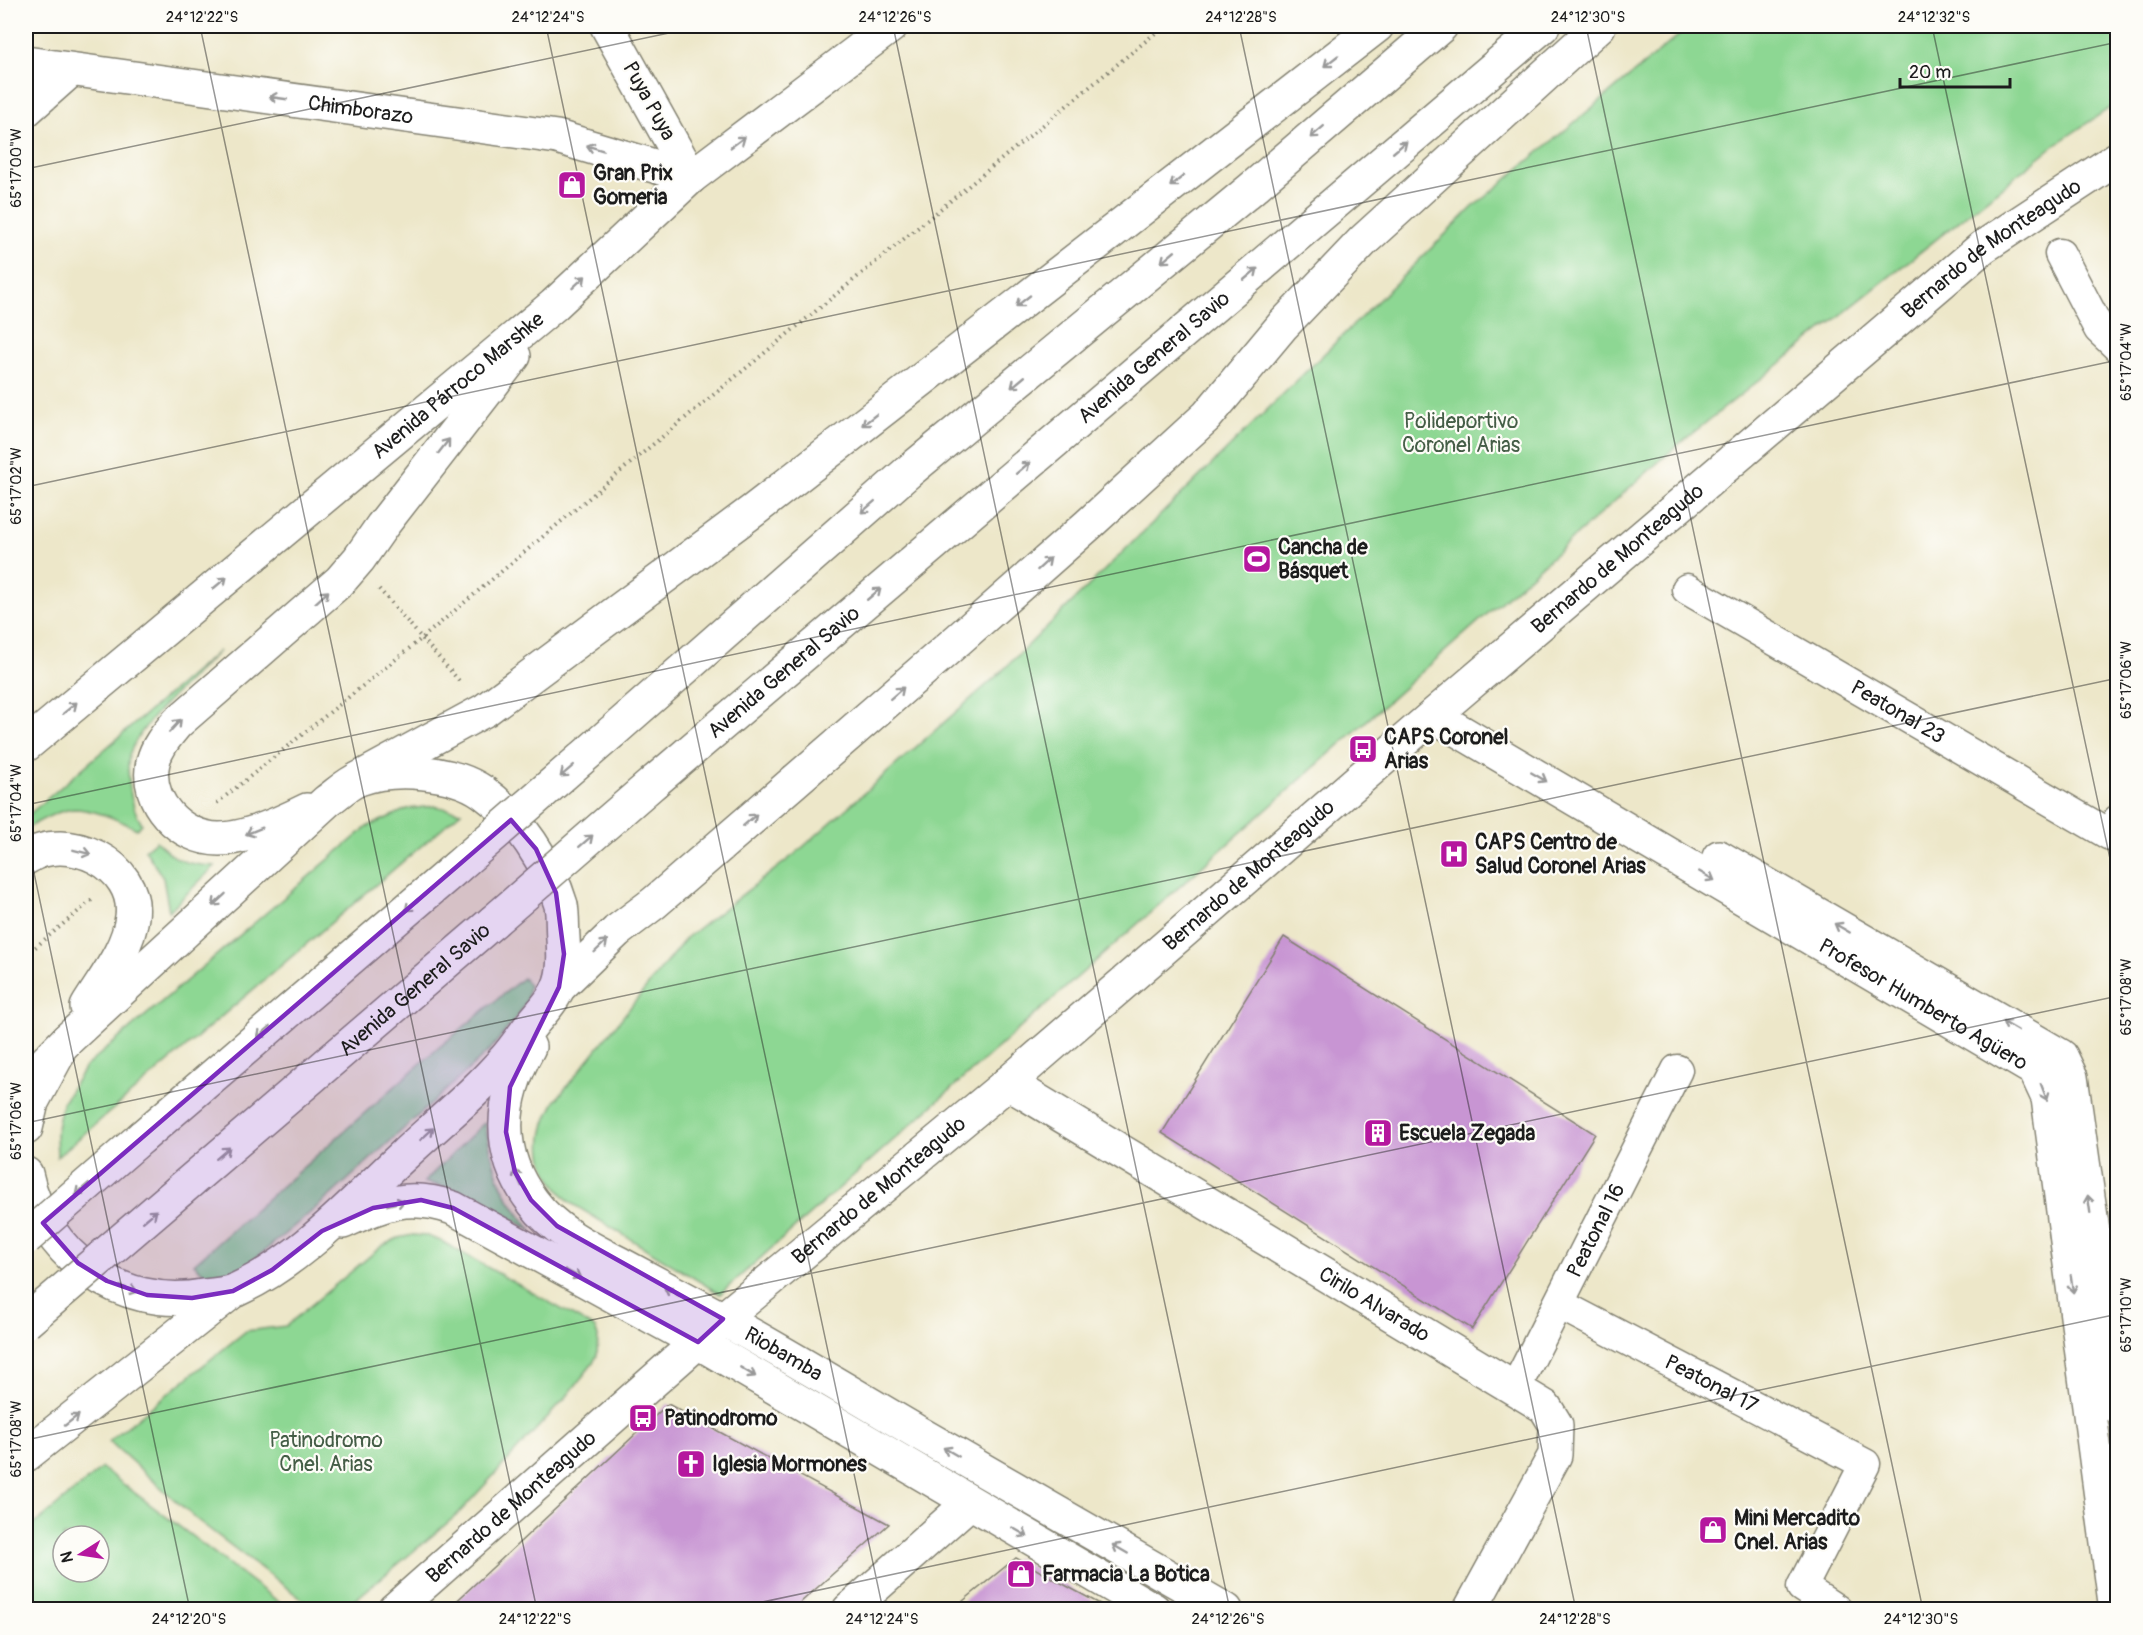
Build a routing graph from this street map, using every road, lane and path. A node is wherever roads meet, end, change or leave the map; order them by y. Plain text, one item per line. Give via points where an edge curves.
1 (607, 26) edge
2 (891, 26) edge
3 (1164, 26) edge
4 (1377, 26) edge
5 (1441, 26) edge
6 (1543, 26) edge
7 (1599, 26) edge
8 (26, 63) edge
9 (71, 70) junction
10 (26, 110) edge
11 (2118, 158) edge
12 (691, 177) junction
13 (2060, 254) dead end
14 (554, 305) junction
15 (2118, 347) edge
16 (359, 559) junction
17 (1688, 589) dead end
18 (421, 639) junction
19 (1442, 708) junction
20 (485, 710) junction
21 (26, 745) edge
22 (358, 779) junction
23 (327, 801) junction
24 (2114, 828) edge
25 (184, 829) junction
26 (26, 858) edge
27 (554, 994) junction
28 (67, 1040) junction
29 (1677, 1070) dead end
30 (26, 1082) edge
31 (1008, 1083) junction
32 (26, 1128) edge
33 (26, 1174) edge
34 (322, 1231) junction
35 (26, 1238) edge
36 (233, 1291) junction
37 (1559, 1304) junction
38 (723, 1319) junction
39 (26, 1322) edge
40 (698, 1342) junction
41 (1515, 1389) junction
42 (2117, 1400) edge
43 (26, 1455) edge
44 (969, 1503) junction
45 (394, 1610) edge
46 (849, 1610) edge
47 (1154, 1610) edge
48 (1226, 1610) edge
49 (1470, 1610) edge
50 (1838, 1610) edge
51 (2116, 1610) edge

1 - 12 main road, Puya Puya
12 -> 2 main road, Avenida Párroco Marshke
3 - 18 path
4 -> 20 main road via 754,510
5 -> 35 main road, bridge via 1250,190 908,472
39 -> 6 main road, Avenida General Savio, bridge
27 -> 7 main road via 617,931 959,639 1190,431 1364,240
8 - 9 main road, Chimborazo
9 - 10 main road
12 -> 9 main road, Chimborazo via 557,137
11 - 19 main road, Bernardo de Monteagudo via 1983,247
14 -> 12 main road, Avenida Párroco Marshke
13 - 15 street via 2099,329
16 -> 14 main road
21 -> 14 main road, Avenida Párroco Marshke
16 - 18 path
25 -> 16 main road via 166,813 153,785 153,763 160,744 177,723 340,581
17 - 24 street, Peatonal 23
18 - 20 path
18 - 25 path
19 - 31 main road, Bernardo de Monteagudo
42 -> 19 main road, Profesor Humberto Agüero via 2070,1077 2061,1056
19 -> 51 main road, Profesor Humberto Agüero via 2035,1070 2048,1098
20 - 22 main road
22 - 23 main road
22 - 27 main road via 394,773 446,776 471,785 498,805 536,849 561,908 564,954
23 -> 25 main road via 239,838 196,836
23 -> 28 main road
26 -> 28 main road via 52,849 75,849 96,856 121,877 132,903 127,940
34 -> 27 main road via 465,1100 505,1059
38 -> 27 main road, Riobamba via 584,1245 542,1213 519,1180 509,1155 507,1103 517,1067
28 - 30 main road
28 - 32 main road via 32,1102
29 - 37 street, Peatonal 16
31 - 38 main road, Bernardo de Monteagudo
31 - 41 main road, Cirilo Alvarado
33 -> 36 main road via 35,1206 52,1236 91,1272 127,1289 169,1298
34 - 36 main road via 272,1270
34 -> 40 main road, Riobamba via 373,1208 404,1200 438,1203
43 -> 36 main road
37 - 41 street, Peatonal 16
37 - 50 street, Peatonal 17 via 1865,1464 1802,1587
38 - 40 main road, Bernardo de Monteagudo
48 -> 38 main road, Riobamba
40 -> 44 main road, Riobamba
40 - 45 main road, Bernardo de Monteagudo
41 - 49 main road, Cirilo Alvarado via 1545,1407 1556,1425 1555,1455
44 - 46 main road
44 -> 47 main road, Riobamba

